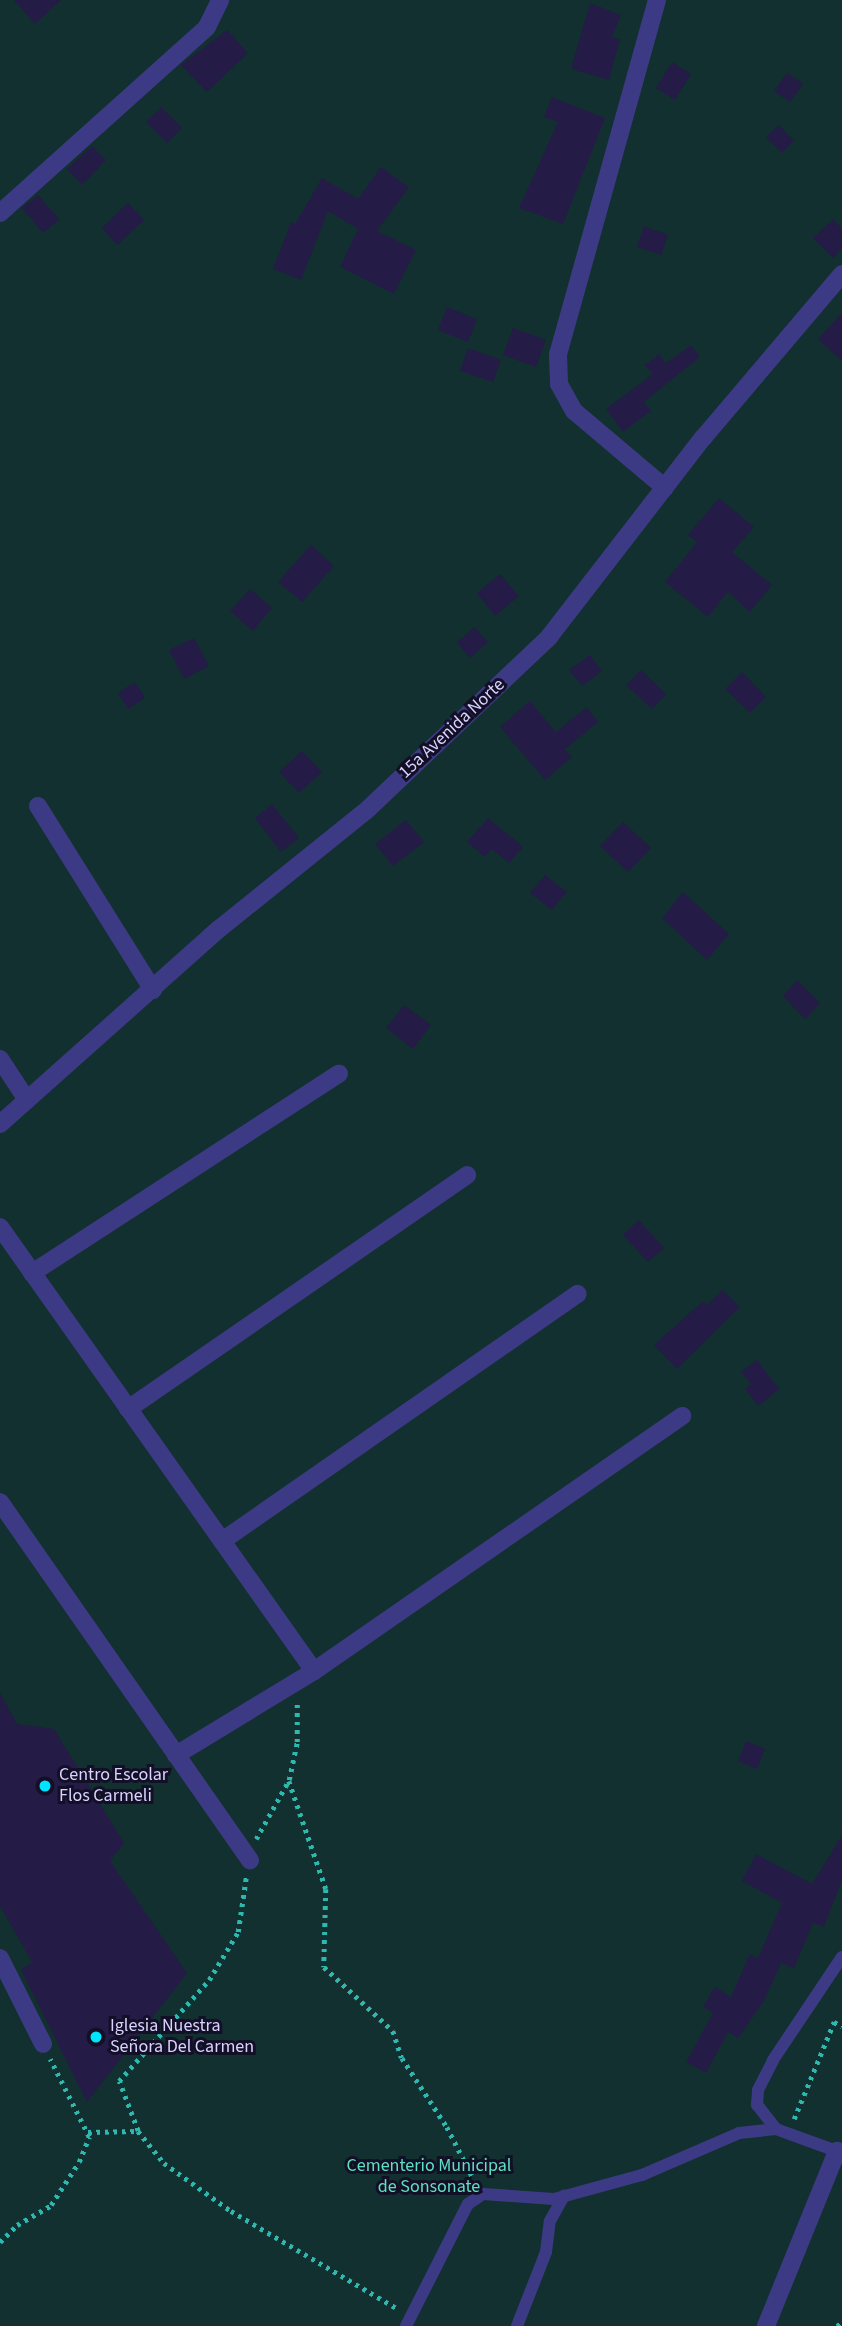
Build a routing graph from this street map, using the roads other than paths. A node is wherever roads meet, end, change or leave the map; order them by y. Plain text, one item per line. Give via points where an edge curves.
1 (220, 0) edge
2 (657, 0) edge
3 (0, 213) edge
4 (842, 274) edge
5 (665, 488) junction
6 (38, 806) dead end
7 (153, 990) junction
8 (0, 1059) edge
9 (339, 1074) dead end
10 (27, 1100) junction
11 (0, 1124) edge
12 (467, 1175) dead end
13 (0, 1227) edge
14 (32, 1273) junction
15 (578, 1294) dead end
16 (128, 1409) junction
17 (682, 1416) dead end
18 (0, 1502) edge
19 (222, 1541) junction
20 (314, 1671) junction
21 (176, 1755) junction
22 (250, 1861) road end
23 (842, 1957) edge
24 (0, 1958) edge
25 (6, 1987) edge
26 (43, 2045) road end
27 (782, 2131) junction
28 (840, 2152) edge
29 (564, 2196) junction
30 (409, 2321) edge
31 (517, 2326) edge
32 (766, 2326) edge

1 - 3 street via 207,27
2 - 5 street via 558,364 559,384 574,411
4 - 5 street, 15a Avenida Norte
5 - 7 street, 15a Avenida Norte via 549,637 368,809 219,929
6 - 7 street
7 - 10 street, 15a Avenida Norte
8 - 10 street
9 - 14 street
10 - 11 street, 15a Avenida Norte
12 - 16 street
13 - 14 street
14 - 16 street
15 - 19 street
16 - 19 street
17 - 20 street
18 - 21 street
19 - 20 street
20 - 21 street
21 - 22 street
23 - 27 lane via 758,2090 763,2117
24 - 25 street
25 - 26 street
27 - 28 lane
27 - 29 lane via 740,2133 642,2175
28 - 32 street
29 - 30 lane via 484,2194 468,2204
29 - 31 lane via 550,2221 545,2252

